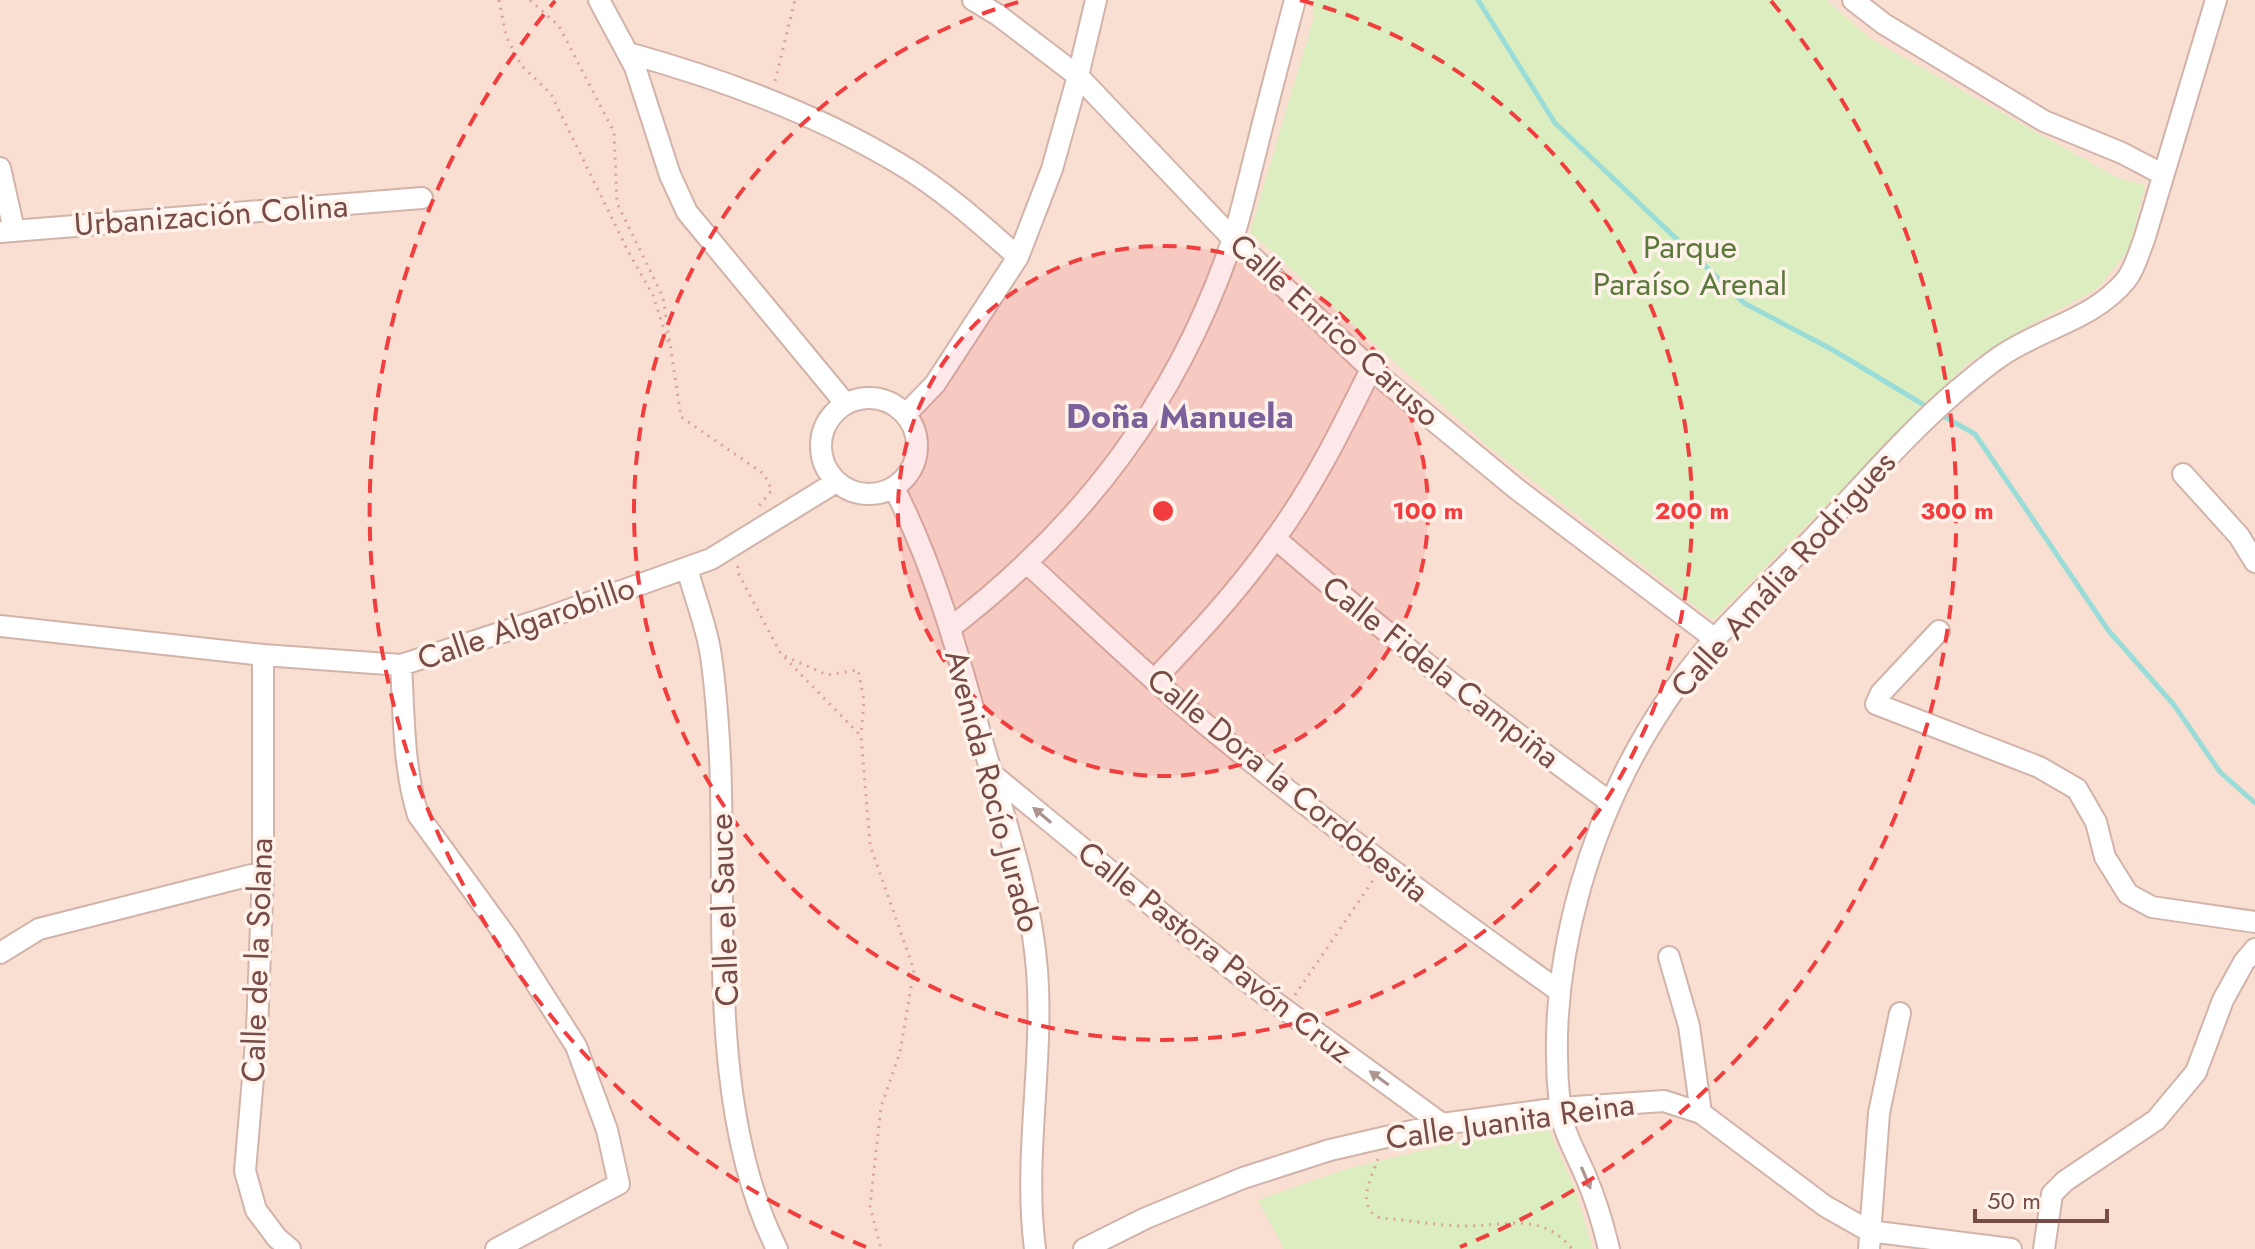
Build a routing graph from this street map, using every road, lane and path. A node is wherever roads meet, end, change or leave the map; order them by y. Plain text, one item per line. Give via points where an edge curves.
1 (499, 0) edge
2 (530, 0) edge
3 (599, 0) edge
4 (795, 0) edge
5 (973, 0) edge
6 (1096, 0) edge
7 (1295, 0) edge
8 (1853, 0) edge
9 (2216, 0) edge
10 (628, 53) junction
11 (1078, 76) junction
12 (770, 100) junction
13 (0, 168) edge
14 (2162, 174) junction
15 (422, 198) dead end
16 (7, 231) edge
17 (1233, 239) junction
18 (1018, 257) junction
19 (672, 353) junction
20 (1371, 369) junction
21 (845, 403) junction
22 (906, 414) junction
23 (2183, 474) dead end
24 (836, 482) junction
25 (894, 488) junction
26 (747, 537) junction
27 (1276, 539) junction
28 (2255, 562) edge
29 (1028, 564) junction
30 (687, 568) junction
31 (0, 626) edge
32 (950, 628) junction
33 (1939, 631) dead end
34 (1715, 639) junction
35 (781, 654) junction
36 (263, 655) junction
37 (401, 665) junction
38 (1154, 680) junction
39 (861, 736) junction
40 (992, 774) junction
41 (1610, 802) junction
42 (1383, 866) junction
43 (263, 872) junction
44 (2255, 922) edge
45 (2255, 949) edge
46 (0, 953) edge
47 (1669, 957) dead end
48 (1559, 991) junction
49 (1285, 1010) junction
50 (1900, 1013) dead end
51 (1560, 1108) junction
52 (1701, 1113) junction
53 (1442, 1124) junction
54 (1386, 1137) junction
55 (1869, 1240) edge
56 (290, 1249) edge
57 (496, 1249) edge
58 (777, 1249) edge
59 (881, 1249) edge
60 (1035, 1249) edge
61 (1084, 1249) edge
62 (1572, 1249) edge
63 (1609, 1249) edge
64 (2011, 1249) edge
65 (2044, 1249) edge

1 - 19 path via 511,45 521,65 551,94 653,295
2 - 19 path via 559,26 614,132 617,203 663,297
3 - 10 street
4 - 12 path
5 - 11 street, Calle Enrico Caruso
6 - 11 street
7 - 17 street
8 - 14 street via 2044,121
9 - 14 street, Calle Amália Rodrigues
10 - 12 street
10 - 21 street via 687,212
11 - 17 street, Calle Enrico Caruso
11 - 18 street via 1052,169
12 - 18 street via 835,127 901,164 962,207
13 - 16 street
14 - 34 street, Calle Amália Rodrigues via 2128,278 2097,308 2005,353 1957,391
15 - 16 street, Urbanización Colina
17 - 20 street, Calle Enrico Caruso
17 - 29 street via 1171,381 1082,508
18 - 22 street via 935,384
19 - 26 path via 681,417 764,474 772,490 747,523
20 - 27 street via 1328,456
20 - 34 street, Calle Enrico Caruso via 1518,490
21 - 22 street via 876,398
21 - 24 street via 822,434 825,468
22 - 25 street via 916,437 915,462
23 - 28 street via 2239,536
24 - 25 street via 854,492
24 - 26 street, Calle Algarobillo
25 - 32 street, Avenida Rocío Jurado
26 - 30 street, Calle Algarobillo
26 - 35 path via 737,571
27 - 38 street
27 - 41 street, Calle Fidela Campiña via 1442,677
29 - 32 street
29 - 38 street, Calle Dora la Cordobesita
30 - 37 street, Calle Algarobillo
30 - 58 street, Calle el Sauce via 710,649 720,757 724,987 735,1117 762,1219
31 - 36 street, Calle Algarobillo
32 - 40 street, Avenida Rocío Jurado
33 - 44 street via 1876,704 2039,767 2077,789 2096,822 2105,857 2128,894 2152,907
34 - 41 street, Calle Amália Rodrigues via 1674,689
35 - 39 path
35 - 39 path via 827,675 858,670 864,700
36 - 37 street, Calle Algarobillo
36 - 43 street, Calle de la Solana
37 - 57 street via 405,738 418,815 508,939 576,1046 607,1130 619,1184
38 - 42 street, Calle Dora la Cordobesita
39 - 59 path via 870,845 914,970 900,1052 881,1107 870,1206
49 -> 40 street, Calle Pastora Pavón Cruz
40 - 60 street, Avenida Rocío Jurado via 1021,877 1037,970
41 - 48 street, Calle Amália Rodrigues via 1588,863
42 - 48 street, Calle Dora la Cordobesita
42 - 49 path
43 - 46 street via 39,929
43 - 56 street, Calle de la Solana via 245,1171 256,1210
45 - 65 street via 2223,1000 2196,1072 2156,1120 2052,1194
47 - 52 street via 1689,1026
48 - 51 street, Calle Amália Rodrigues
53 -> 49 street, Calle Pastora Pavón Cruz
50 - 55 street via 1879,1113
51 - 52 street, Calle Juanita Reina via 1664,1101
51 - 53 street, Calle Juanita Reina
51 -> 63 street, Calle Amália Rodrigues
52 - 55 street, Calle Juanita Reina
53 - 54 street, Calle Juanita Reina
54 - 61 street, Calle Juanita Reina via 1243,1178
54 - 62 path via 1366,1198 1373,1214 1462,1226 1538,1224
55 - 64 street, Calle Juanita Reina

